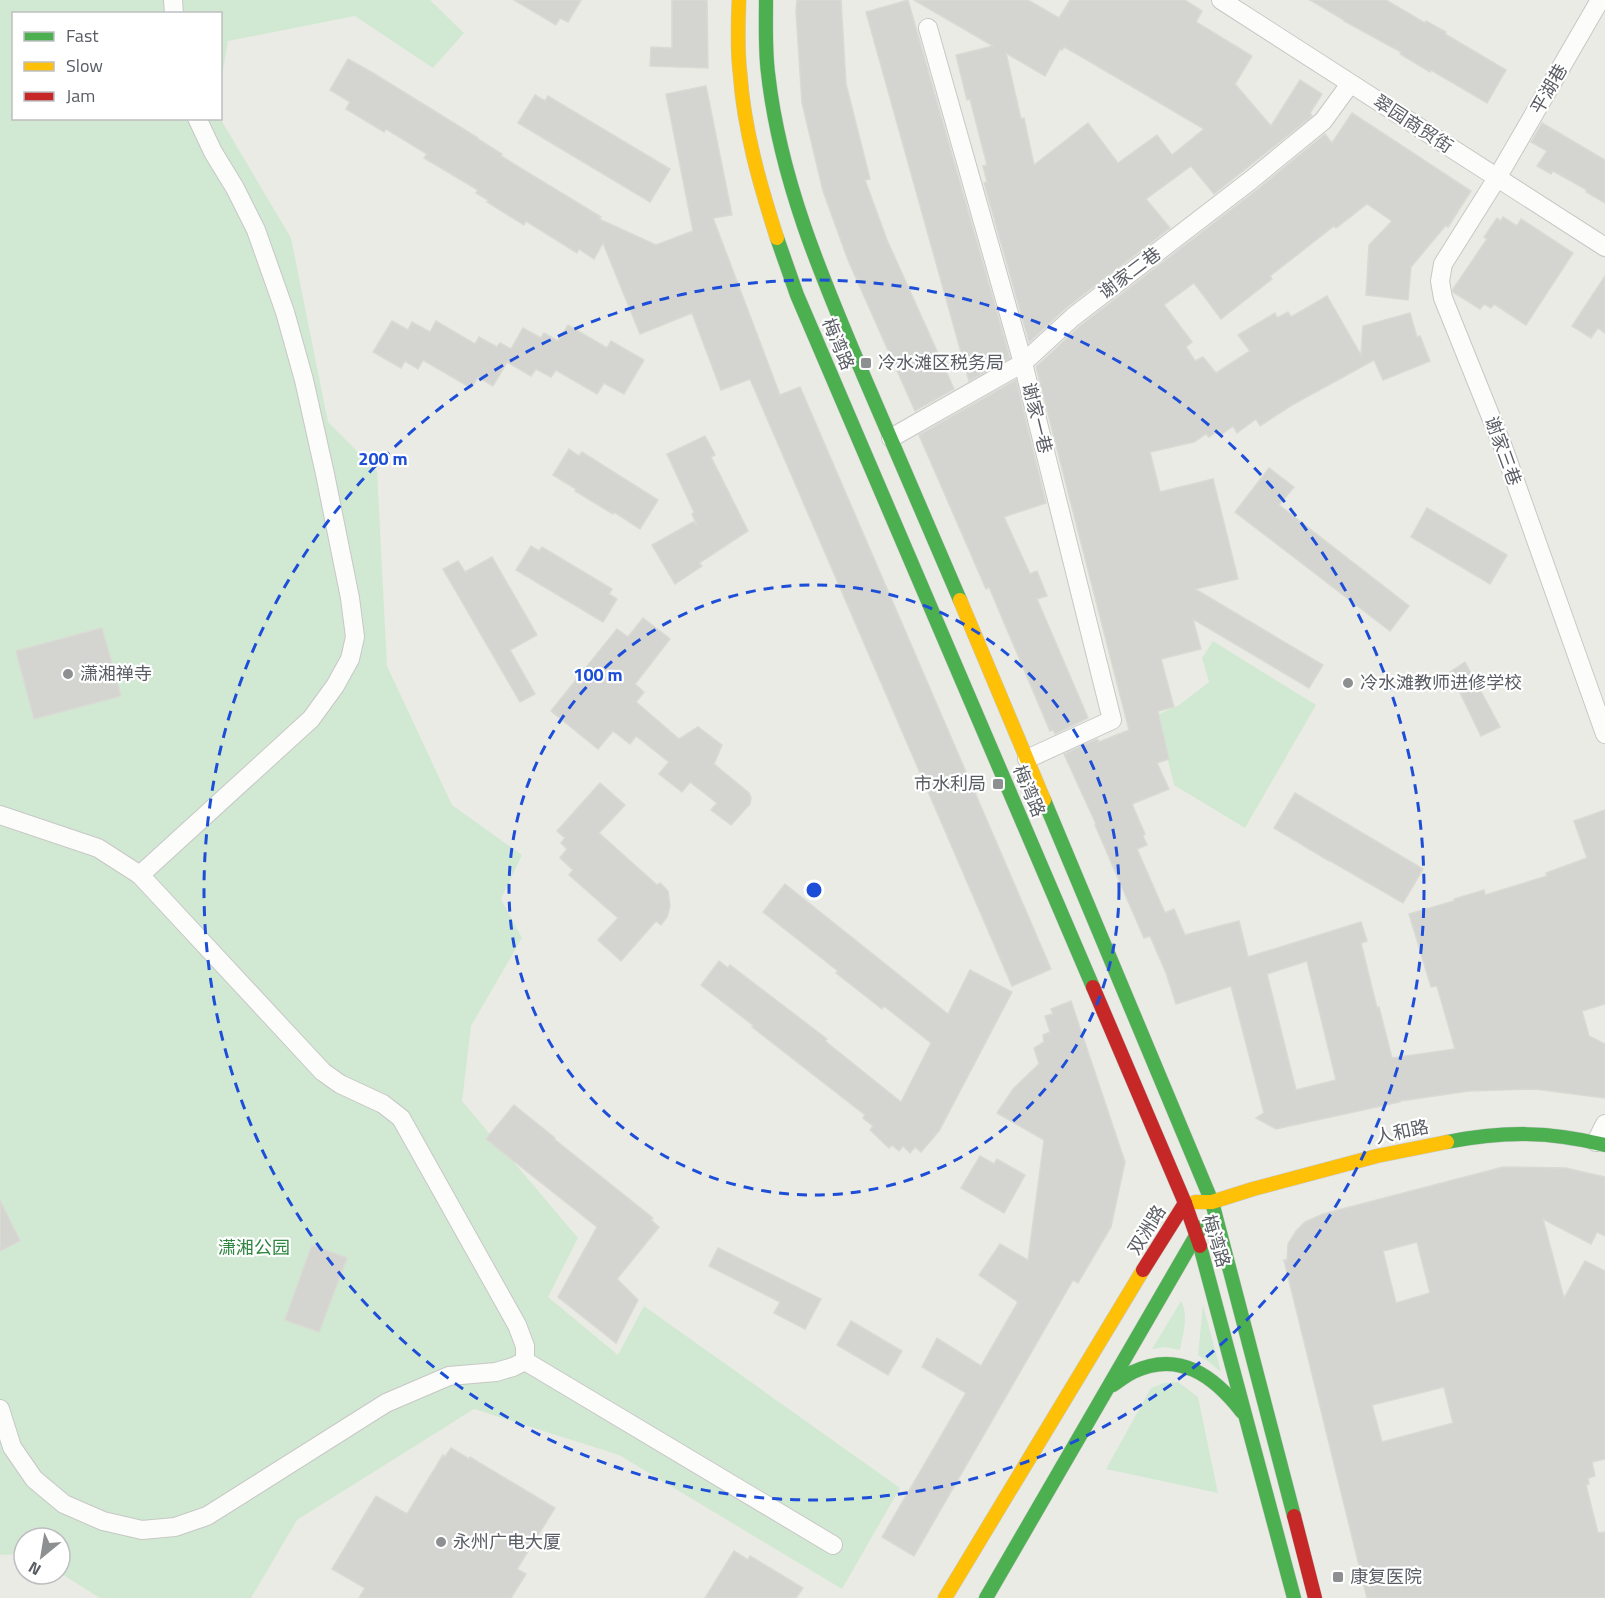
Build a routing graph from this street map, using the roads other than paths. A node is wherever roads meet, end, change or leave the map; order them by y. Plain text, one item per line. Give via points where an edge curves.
1 (739, 0) edge
2 (766, 0) edge
3 (1221, 0) edge
4 (1600, 0) edge
5 (928, 28) dead end
6 (1350, 84) junction
7 (198, 120) edge
8 (1497, 178) junction
9 (1605, 247) edge
10 (1023, 363) junction
11 (891, 438) junction
12 (1605, 734) edge
13 (1027, 759) junction
14 (0, 815) edge
15 (140, 875) junction
16 (1605, 1124) edge
17 (1600, 1143) edge
18 (1212, 1202) junction
19 (1185, 1203) junction
20 (1197, 1235) junction
21 (525, 1361) junction
22 (1107, 1391) junction
23 (0, 1409) edge
24 (1247, 1419) junction
25 (1043, 1467) junction
26 (833, 1545) dead end
27 (945, 1598) edge
28 (986, 1598) edge
29 (1294, 1598) edge
30 (1315, 1598) edge

1 - 19 street, 梅湾路 via 738,44 748,133 760,184 797,295
2 - 11 street, 梅湾路 via 768,72 785,168 823,279
3 - 6 street, 翠园商贸街
4 - 8 street, 平湖巷
5 - 10 street, 谢家一巷
6 - 8 street, 翠园商贸街
6 - 10 street, 谢家二巷 via 1323,121 1072,317
7 - 15 street via 256,230 285,312 325,474 355,637 350,659 311,719
8 - 9 street, 翠园商贸街
8 - 12 street, 谢家三巷 via 1443,264 1443,298 1503,447
10 - 11 street, 谢家二巷
10 - 13 street, 谢家一巷 via 1112,720
11 - 13 street, 梅湾路
13 - 18 street, 梅湾路
14 - 15 street via 98,848
15 - 21 street via 323,1072 401,1118 517,1325 525,1346
16 - 17 street
17 - 18 street, 人和路 via 1533,1133 1454,1140 1377,1156
18 - 19 street, 双洲路
18 - 20 street, 双洲路
18 - 30 street, 梅湾路
19 - 20 street, 梅湾路
19 - 25 street, 双洲路 via 1137,1279
20 - 22 street, 双洲路
20 - 24 street, 梅湾路
21 - 23 street via 496,1372 449,1376 386,1403 207,1516 175,1527 142,1530 103,1521 64,1504 34,1479 12,1447
21 - 26 street
22 - 24 street via 1139,1367 1185,1365 1224,1390
22 - 25 street, 双洲路
24 - 29 street, 梅湾路
25 - 27 street, 双洲路
25 - 28 street, 双洲路

